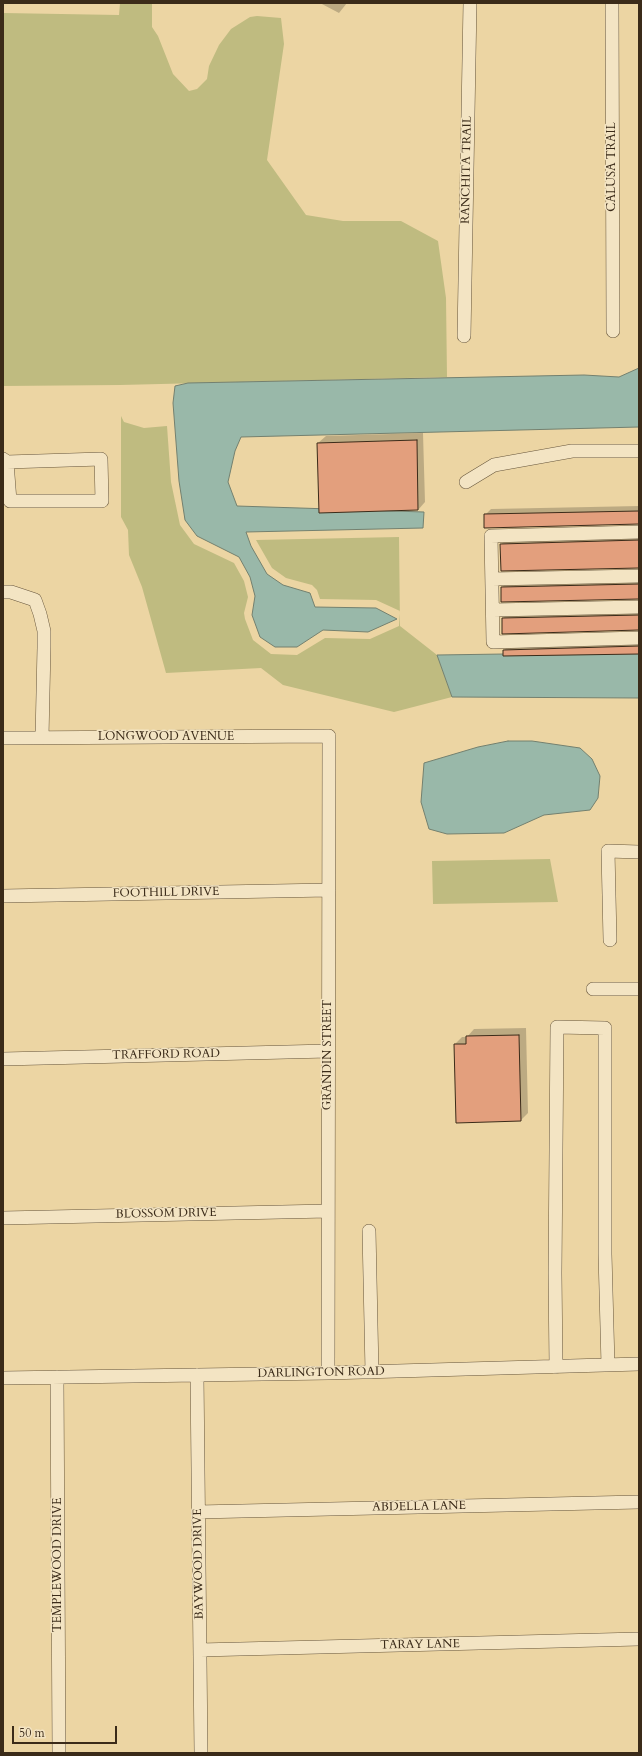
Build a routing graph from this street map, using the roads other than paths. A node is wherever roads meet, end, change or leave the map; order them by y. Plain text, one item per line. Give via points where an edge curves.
1 (470, 3) edge
2 (612, 3) edge
3 (613, 331) dead end
4 (464, 336) dead end
5 (639, 451) edge
6 (5, 460) edge
7 (466, 482) dead end
8 (639, 532) edge
9 (639, 576) edge
10 (492, 578) junction
11 (3, 592) edge
12 (639, 607) edge
13 (493, 610) junction
14 (639, 638) edge
15 (329, 736) joint
16 (3, 738) edge
17 (42, 738) junction
18 (639, 852) edge
19 (329, 890) junction
20 (3, 896) edge
21 (610, 940) dead end
22 (593, 989) dead end
23 (639, 989) edge
24 (328, 1051) junction
25 (3, 1059) edge
26 (328, 1211) junction
27 (3, 1218) edge
28 (370, 1231) dead end
29 (639, 1364) edge
30 (608, 1365) junction
31 (556, 1367) junction
32 (372, 1372) junction
33 (328, 1373) junction
34 (197, 1375) junction
35 (56, 1377) junction
36 (3, 1378) edge
37 (639, 1502) edge
38 (198, 1512) junction
39 (639, 1639) edge
40 (200, 1650) junction
41 (59, 1753) edge
42 (202, 1753) edge

1 - 4 street, RANCHITA TRAIL
2 - 3 street, CALUSA TRAIL
5 - 7 street via 572,451 494,465
6 - 6 street via 101,459 102,501 10,501
8 - 10 street via 491,536
9 - 10 street
10 - 13 street
11 - 17 street via 35,600 40,614 44,631
12 - 13 street
13 - 14 street via 493,642
15 - 17 street, LONGWOOD AVENUE
15 - 19 street, GRANDIN STREET
16 - 17 street, LONGWOOD AVENUE
18 - 21 street via 608,851
19 - 20 street, FOOTHILL DRIVE
19 - 24 street, GRANDIN STREET
22 - 23 street
24 - 25 street, TRAFFORD ROAD
24 - 26 street, GRANDIN STREET
26 - 27 street, BLOSSOM DRIVE
26 - 33 street, GRANDIN STREET
28 - 32 street
29 - 30 street, DARLINGTON ROAD
30 - 31 street, DARLINGTON ROAD
30 - 31 street via 605,1254 605,1028 556,1027
31 - 32 street, DARLINGTON ROAD
32 - 33 street, DARLINGTON ROAD
33 - 34 street, DARLINGTON ROAD
34 - 35 street, DARLINGTON ROAD
34 - 38 street, BAYWOOD DRIVE
35 - 36 street, DARLINGTON ROAD
35 - 41 street, TEMPLEWOOD DRIVE
37 - 38 street, ABDELLA LANE
38 - 40 street, BAYWOOD DRIVE
39 - 40 street, TARAY LANE
40 - 42 street, BAYWOOD DRIVE

